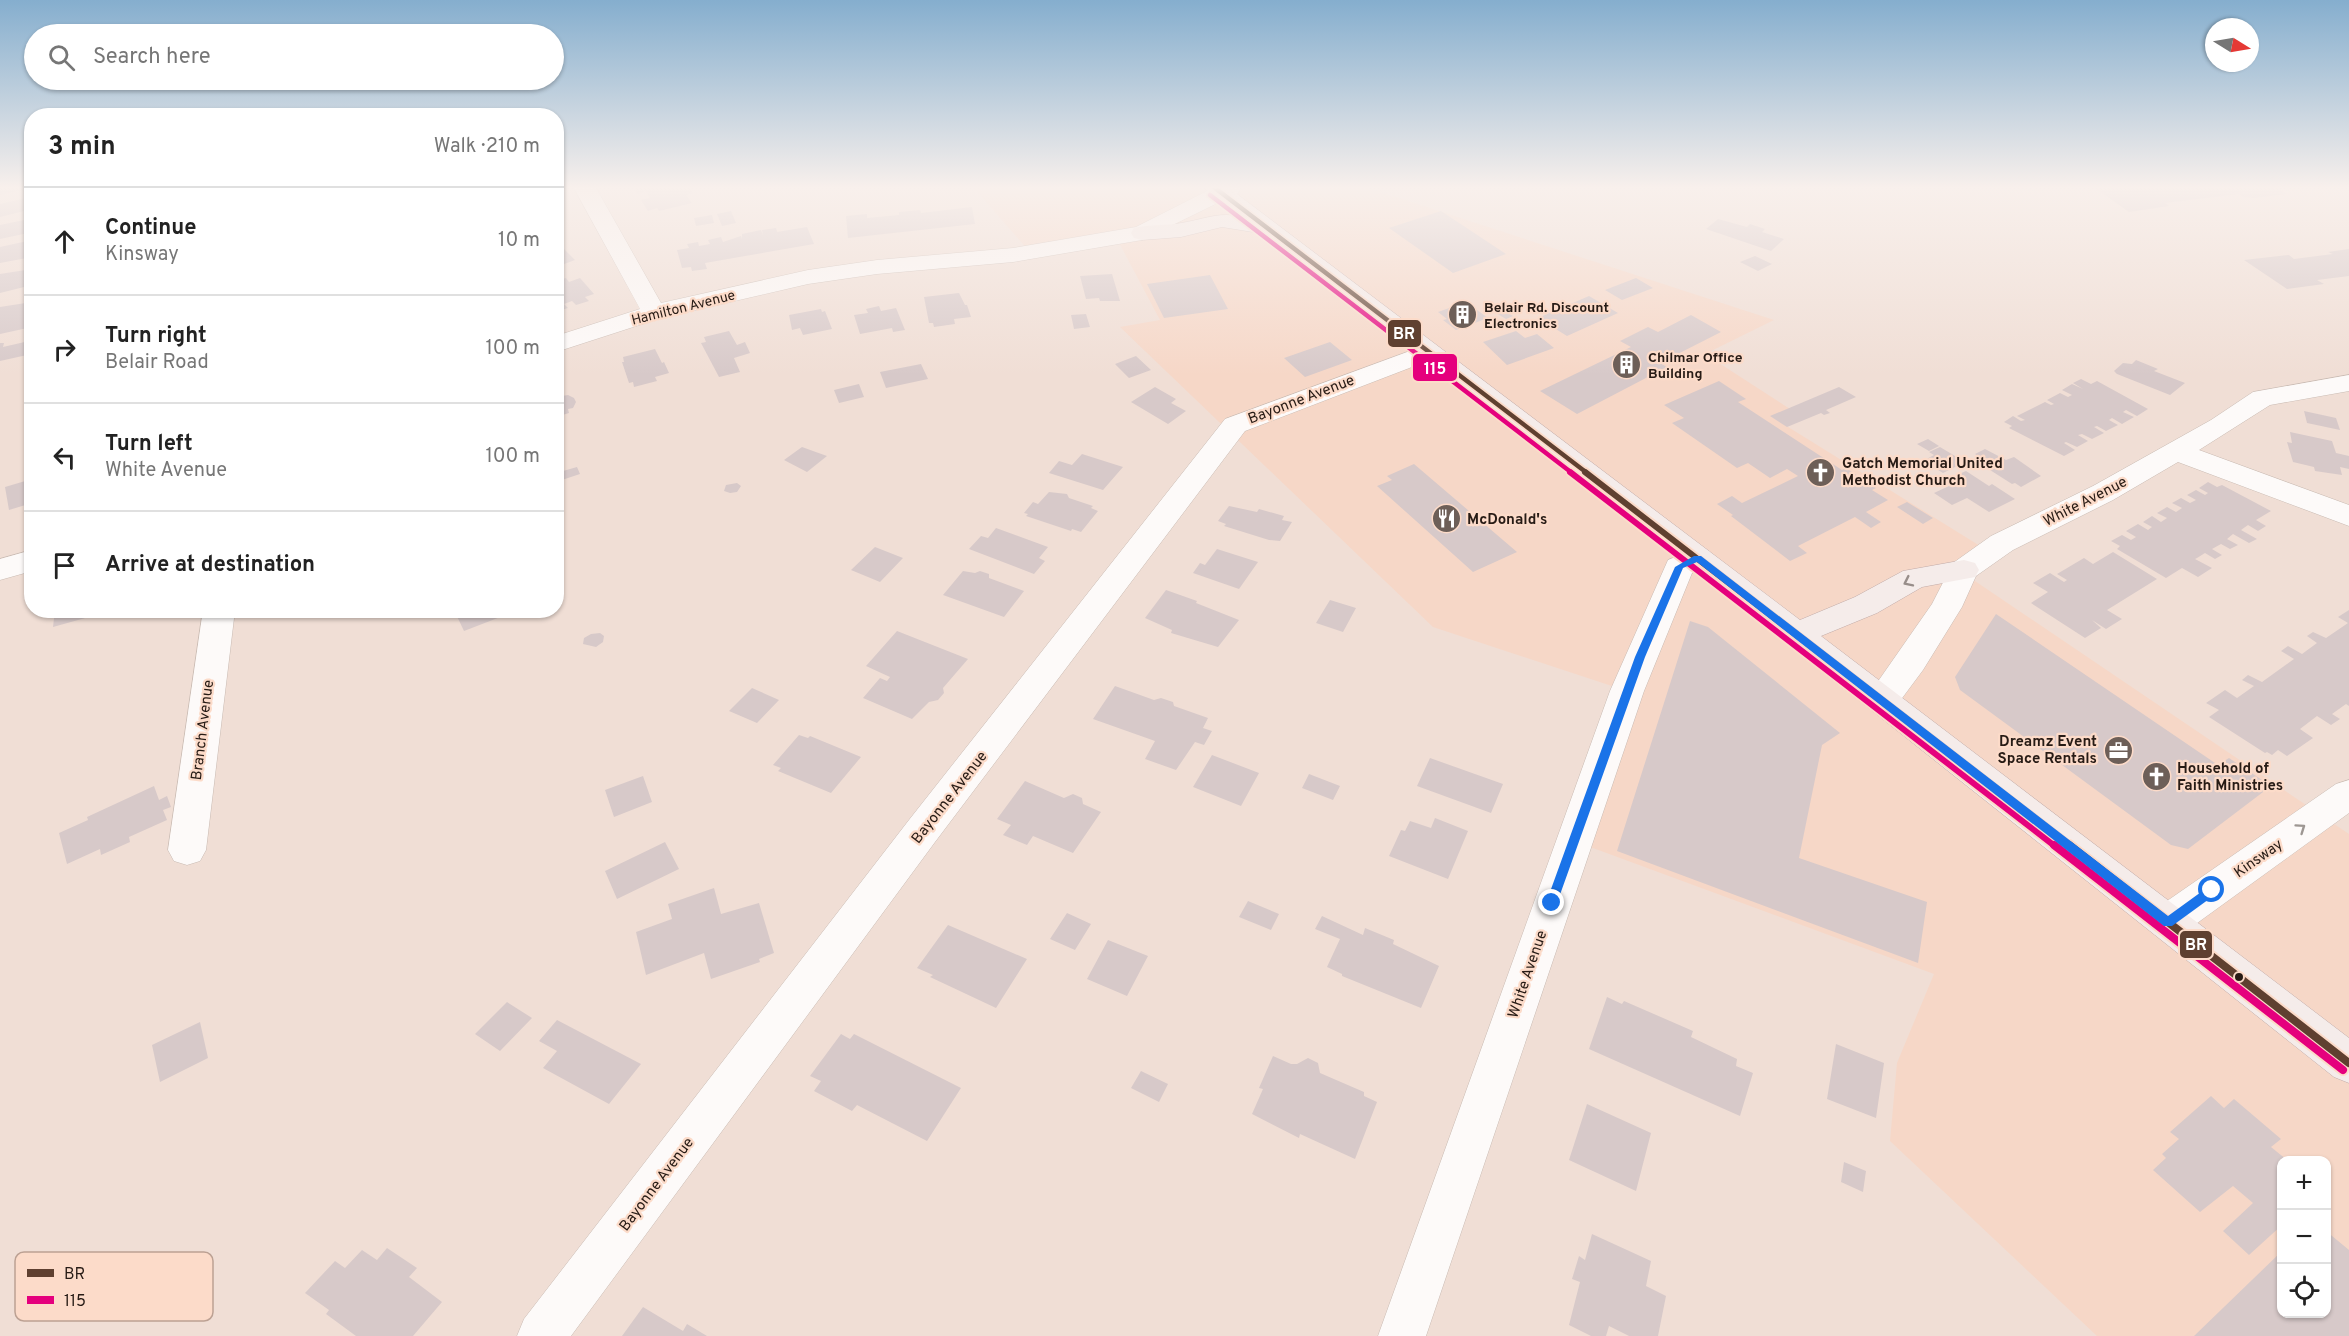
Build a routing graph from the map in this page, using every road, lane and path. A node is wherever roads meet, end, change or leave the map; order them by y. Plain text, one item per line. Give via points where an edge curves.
1 (620, 250) edge
2 (1040, 250) edge
3 (1296, 250) edge
4 (654, 312) junction
5 (564, 342) edge
6 (1429, 352) junction
7 (2349, 383) edge
8 (2177, 452) junction
9 (2349, 516) edge
10 (1698, 558) junction
11 (24, 562) edge
12 (0, 570) edge
13 (1964, 570) junction
14 (218, 618) edge
15 (1796, 634) junction
16 (1882, 700) junction
17 (2349, 794) edge
18 (187, 850) dead end
19 (2168, 922) junction
20 (2349, 1063) edge
21 (541, 1336) edge
22 (1402, 1336) edge

1 - 4 street
2 - 4 street, Hamilton Avenue via 808,277
3 - 6 main road
4 - 5 street, Hamilton Avenue
6 - 10 main road
6 - 21 street, Bayonne Avenue via 1235,425
7 - 8 street, White Avenue via 2262,398
8 - 9 street
8 - 13 street, White Avenue via 2002,543
10 - 15 main road
10 - 22 street, White Avenue via 1679,567 1636,665
11 - 12 street
13 -> 15 main road via 1914,578 1866,605
13 - 16 street, White Avenue via 1946,607
14 - 18 street, Branch Avenue
15 - 16 main road
16 - 19 main road
19 -> 17 street, Kinsway
19 - 20 main road

